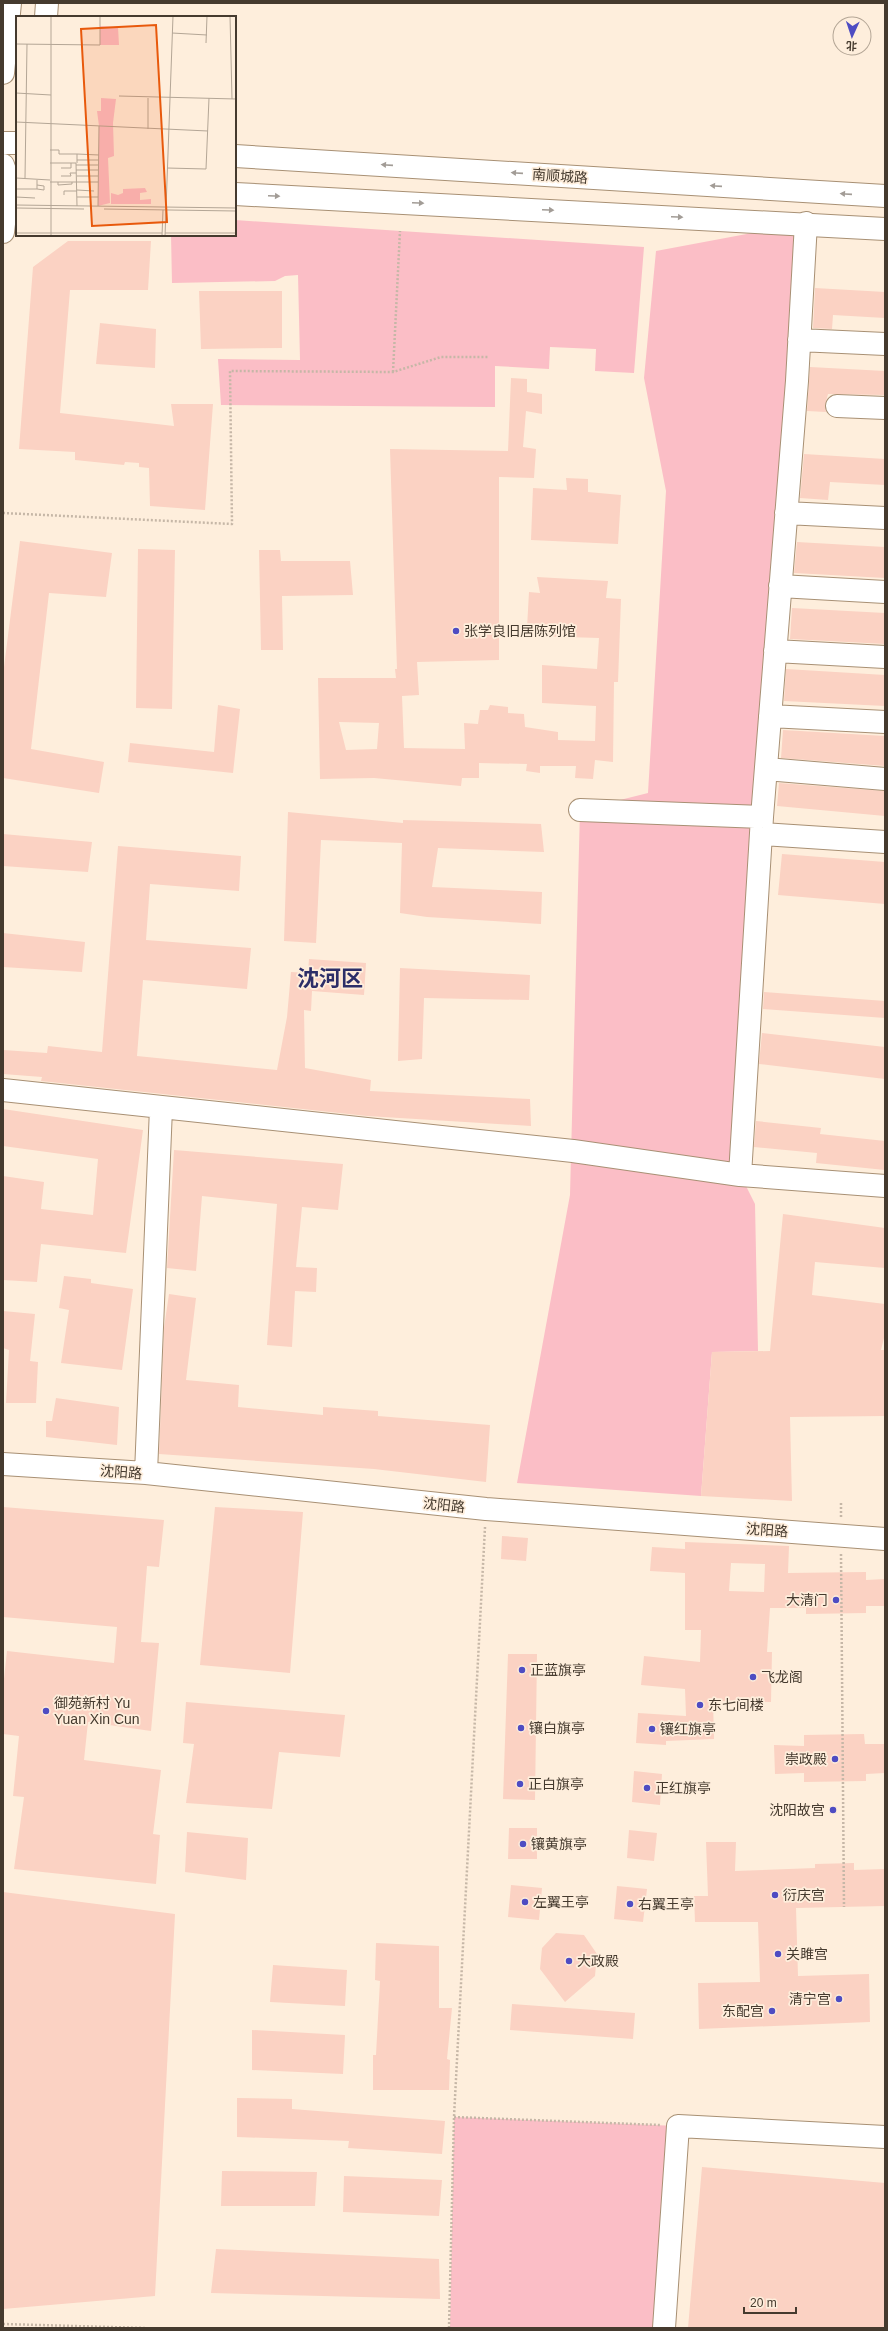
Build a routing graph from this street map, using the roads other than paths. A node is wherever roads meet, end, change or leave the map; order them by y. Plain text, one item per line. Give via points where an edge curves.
1 (10, 3) edge
2 (47, 3) edge
3 (46, 16) edge
4 (3, 73) edge
5 (3, 143) edge
6 (16, 143) edge
7 (236, 156) edge
8 (10, 176) edge
9 (236, 194) edge
10 (885, 196) edge
11 (806, 223) junction
12 (885, 229) edge
13 (3, 232) edge
14 (799, 340) junction
15 (885, 344) edge
16 (837, 406) dead end
17 (885, 408) edge
18 (786, 513) junction
19 (885, 518) edge
20 (780, 586) junction
21 (885, 592) edge
22 (775, 651) junction
23 (885, 657) edge
24 (770, 716) junction
25 (885, 722) edge
26 (766, 769) junction
27 (885, 779) edge
28 (580, 810) dead end
29 (762, 825) junction
30 (885, 842) edge
31 (3, 1090) edge
32 (161, 1108) junction
33 (740, 1174) junction
34 (885, 1186) edge
35 (3, 1464) edge
36 (146, 1473) junction
37 (885, 1539) edge
38 (885, 2138) edge
39 (664, 2328) edge

1 - 4 street
2 - 3 street
5 - 6 street
10 -> 7 street, 南顺城路
8 - 13 street
9 -> 11 street
11 - 12 street
11 - 14 street
14 - 15 street
14 - 18 street
16 - 17 street
18 - 19 street
18 - 20 street
20 - 21 street
20 - 22 street
22 - 23 street
22 - 24 street
24 - 25 street
24 - 26 street
26 - 27 street
26 - 29 street
28 - 29 street
29 - 30 street
29 - 33 street
31 - 32 street
32 - 33 street via 573,1151
32 - 36 street
33 - 34 street
35 - 36 street, 沈阳路
36 - 37 street, 沈阳路 via 486,1510
38 - 39 street via 678,2126

